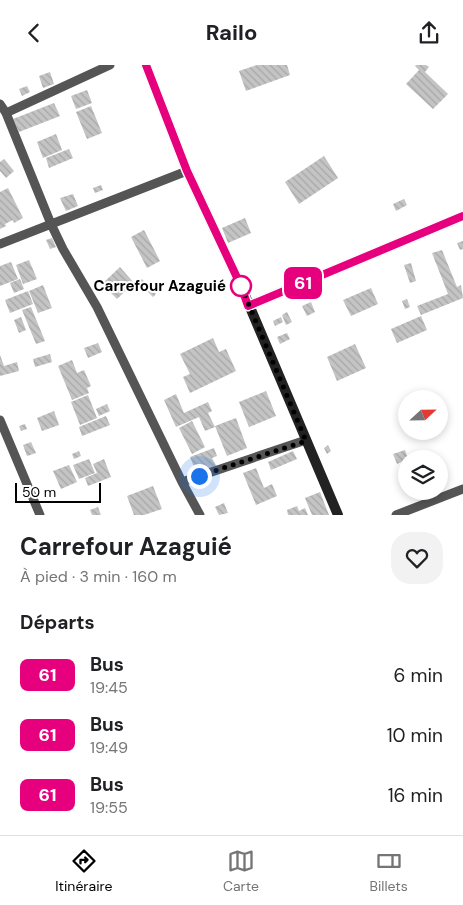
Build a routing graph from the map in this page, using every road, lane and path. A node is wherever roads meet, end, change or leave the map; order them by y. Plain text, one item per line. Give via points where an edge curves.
1 (110, 65) edge
2 (146, 65) edge
3 (0, 105) edge
4 (6, 113) junction
5 (187, 171) junction
6 (463, 216) edge
7 (51, 224) junction
8 (0, 244) edge
9 (248, 306) junction
10 (0, 420) edge
11 (306, 441) junction
12 (182, 482) junction
13 (463, 489) edge
14 (40, 515) edge
15 (200, 515) edge
16 (338, 515) edge
17 (396, 515) edge

1 - 4 street
2 - 5 street
3 - 4 street
4 - 7 street
5 - 7 street
5 - 9 street
6 - 9 street
7 - 8 street
7 - 12 street via 96,307
9 - 11 street
10 - 14 street
11 - 12 street
11 - 16 street
12 - 15 street
13 - 17 street

